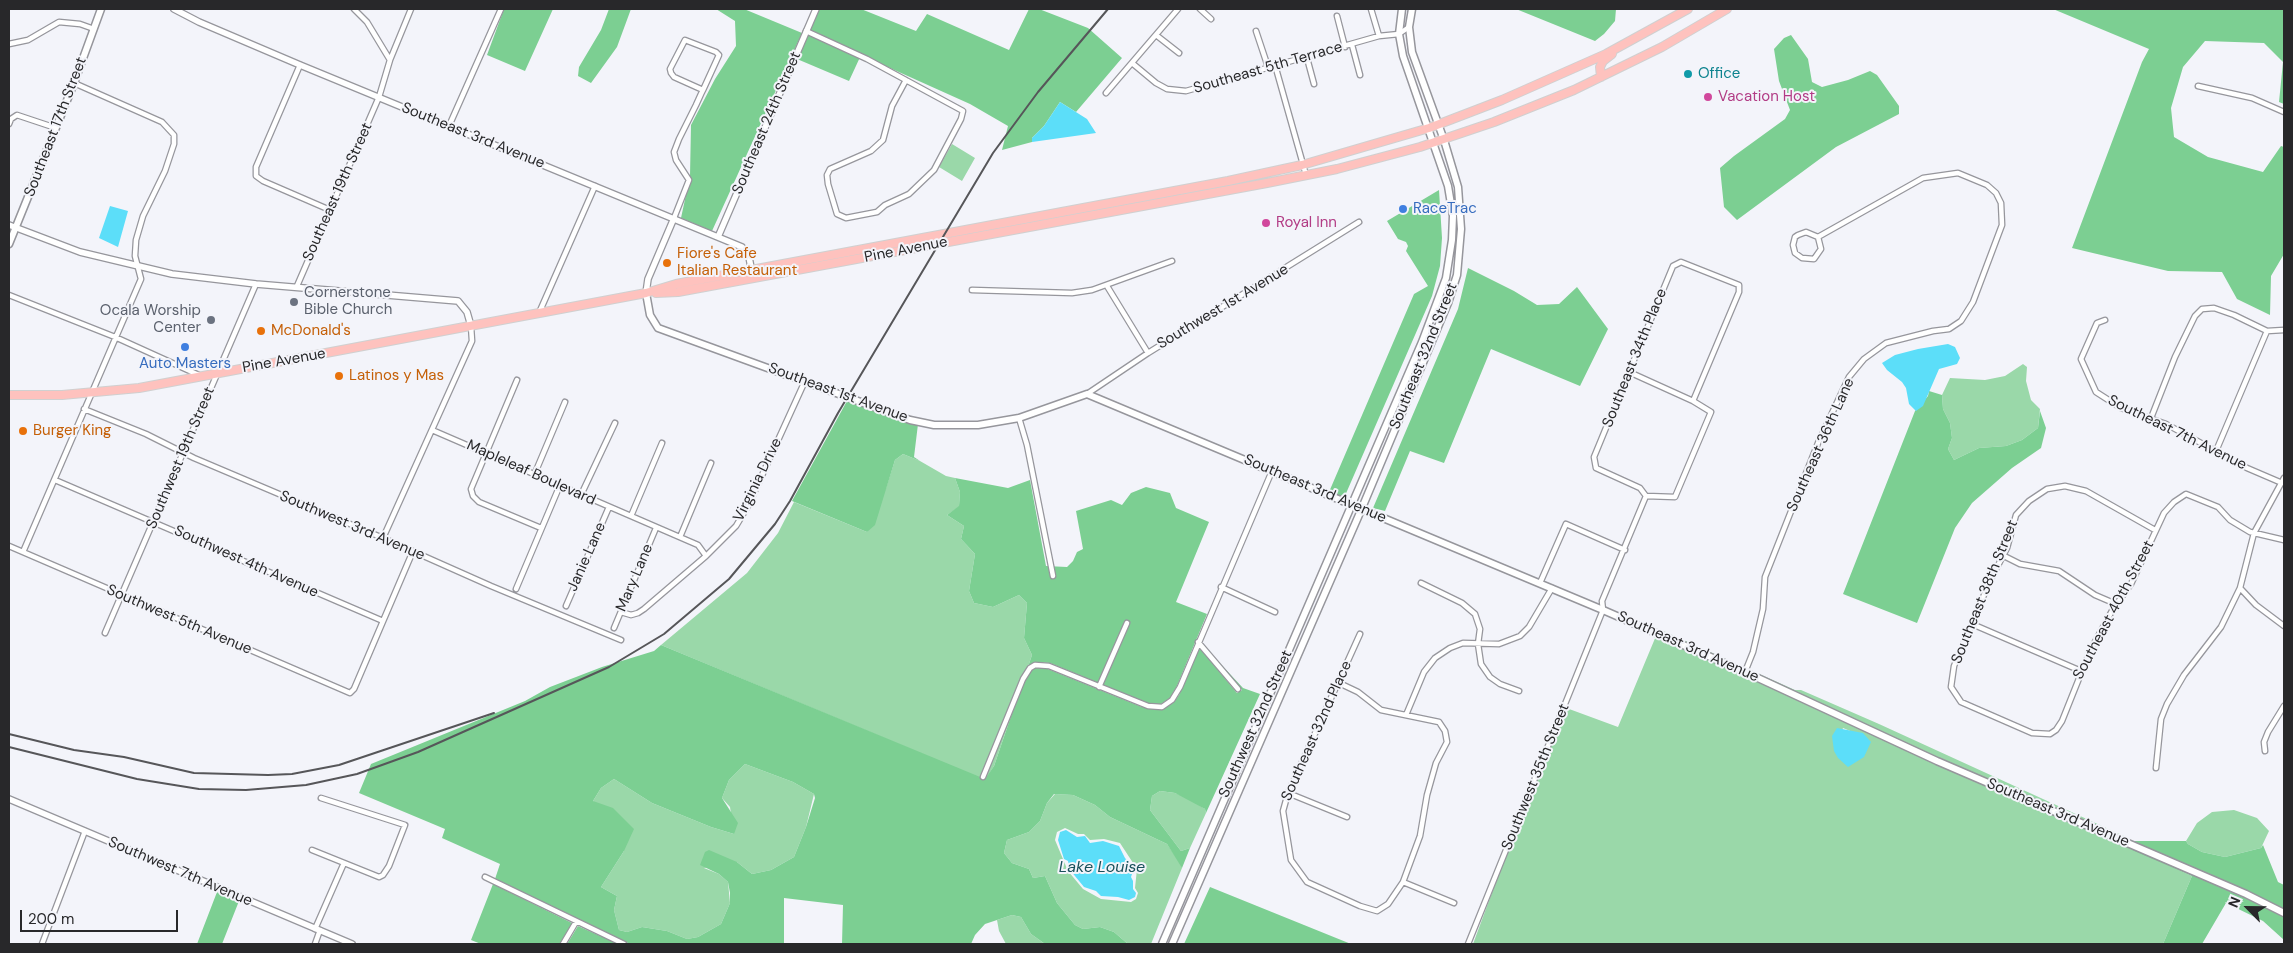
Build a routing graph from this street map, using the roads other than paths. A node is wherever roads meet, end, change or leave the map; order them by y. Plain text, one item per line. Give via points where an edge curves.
1 (101, 9) edge
2 (174, 9) edge
3 (354, 9) edge
4 (411, 9) edge
5 (501, 9) edge
6 (816, 9) edge
7 (1178, 9) edge
8 (1200, 9) edge
9 (1371, 9) edge
10 (1402, 9) edge
11 (1412, 9) edge
12 (1688, 9) edge
13 (1727, 9) edge
14 (1337, 16) dead end
15 (1211, 19) dead end
16 (1409, 27) junction
17 (94, 29) junction
18 (806, 31) junction
19 (1256, 31) dead end
20 (1156, 34) junction
21 (1399, 34) junction
22 (1379, 36) junction
23 (1638, 36) junction
24 (9, 44) edge
25 (1352, 45) junction
26 (1346, 47) junction
27 (1179, 54) dead end
28 (1307, 58) junction
29 (390, 60) junction
30 (1132, 63) junction
31 (300, 65) junction
32 (1275, 65) junction
33 (1268, 67) junction
34 (1360, 76) dead end
35 (1601, 77) junction
36 (906, 80) junction
37 (74, 83) junction
38 (1314, 84) dead end
39 (2198, 86) dead end
40 (703, 90) junction
41 (1106, 93) dead end
42 (379, 97) junction
43 (2284, 112) edge
44 (9, 124) edge
45 (1438, 125) junction
46 (449, 126) junction
47 (56, 128) junction
48 (1429, 128) junction
49 (1444, 140) junction
50 (1435, 143) junction
51 (1302, 165) junction
52 (1306, 175) junction
53 (595, 186) junction
54 (330, 210) junction
55 (674, 218) junction
56 (1359, 222) dead end
57 (9, 225) edge
58 (16, 228) junction
59 (718, 237) junction
60 (1818, 237) junction
61 (9, 244) edge
62 (1172, 260) dead end
63 (137, 267) junction
64 (751, 270) junction
65 (753, 278) junction
66 (256, 284) junction
67 (297, 286) junction
68 (1107, 286) junction
69 (972, 290) dead end
70 (646, 294) junction
71 (9, 295) edge
72 (539, 314) junction
73 (2105, 320) dead end
74 (471, 326) junction
75 (2284, 330) edge
76 (2267, 331) junction
77 (115, 337) junction
78 (1148, 353) junction
79 (1628, 372) junction
80 (218, 373) junction
81 (202, 376) junction
82 (517, 380) dead end
83 (805, 381) junction
84 (91, 393) junction
85 (1087, 394) junction
86 (9, 395) edge
87 (1693, 400) junction
88 (565, 402) dead end
89 (84, 409) junction
90 (1018, 418) junction
91 (2150, 418) junction
92 (614, 423) dead end
93 (432, 430) junction
94 (662, 443) dead end
95 (2216, 451) junction
96 (184, 453) junction
97 (486, 454) junction
98 (711, 463) dead end
99 (1272, 471) junction
100 (535, 473) junction
101 (55, 480) junction
102 (2283, 481) edge
103 (560, 485) junction
104 (581, 494) junction
105 (1646, 496) junction
106 (1352, 504) junction
107 (609, 507) junction
108 (1362, 508) junction
109 (630, 516) junction
110 (154, 522) junction
111 (541, 528) junction
112 (656, 528) junction
113 (2155, 530) junction
114 (2254, 534) junction
115 (680, 537) junction
116 (383, 538) junction
117 (2284, 540) edge
118 (9, 546) edge
119 (1625, 550) junction
120 (413, 551) junction
121 (23, 552) junction
122 (2002, 555) junction
123 (706, 556) junction
124 (1053, 576) dead end
125 (1540, 583) junction
126 (1421, 584) dead end
127 (1221, 587) junction
128 (1552, 588) junction
129 (2240, 588) junction
130 (516, 589) dead end
131 (122, 595) junction
132 (2116, 604) junction
133 (566, 606) dead end
134 (1603, 610) junction
135 (621, 612) junction
136 (1275, 612) dead end
137 (383, 621) junction
138 (1127, 623) dead end
139 (1972, 624) junction
140 (2284, 626) edge
141 (614, 628) dead end
142 (105, 632) dead end
143 (1360, 634) dead end
144 (621, 640) dead end
145 (1198, 642) junction
146 (1478, 644) junction
147 (2081, 671) junction
148 (1745, 672) junction
149 (1339, 684) junction
150 (1100, 687) junction
151 (1238, 689) dead end
152 (1519, 691) dead end
153 (2284, 706) edge
154 (1406, 716) junction
155 (2032, 733) joint
156 (2265, 751) dead end
157 (2156, 768) dead end
158 (983, 776) dead end
159 (1288, 792) junction
160 (320, 798) dead end
161 (9, 799) edge
162 (1347, 817) dead end
163 (85, 831) junction
164 (312, 850) dead end
165 (344, 863) junction
166 (485, 877) dead end
167 (1403, 882) junction
168 (1454, 903) dead end
169 (2284, 913) edge
170 (576, 922) junction
171 (318, 930) junction
172 (42, 944) edge
173 (315, 944) edge
174 (352, 944) edge
175 (563, 944) edge
176 (624, 944) edge
177 (1162, 944) edge
178 (1172, 944) edge
179 (1468, 944) edge

1 - 17 main road, Southeast 17th Street
2 - 31 street, Southeast 3rd Avenue
3 - 29 street
4 - 29 street
5 - 46 street
6 - 18 street, Southeast 24th Street
7 - 20 street
8 - 15 street
9 - 22 street
10 - 21 main road, Southeast 32nd Street
11 - 16 main road, Southeast 32nd Street
12 - 23 highway
13 - 35 highway, Pine Avenue via 1662,47
14 - 26 street
16 - 21 street, Southeast 5th Terrace
16 - 45 main road, Southeast 32nd Street via 1412,52
17 - 24 street via 59,22 28,40
17 - 37 main road, Southeast 17th Street
18 - 36 street
18 - 59 street, Southeast 24th Street
19 - 33 street
20 - 27 street
20 - 30 street
21 - 22 street, Southeast 5th Terrace
21 - 48 main road, Southeast 32nd Street via 1403,56
22 - 25 street, Southeast 5th Terrace
23 - 35 highway via 1627,47 1603,61
23 - 45 highway, Pine Avenue via 1543,83
25 - 26 street, Southeast 5th Terrace
25 - 34 street
26 - 28 street, Southeast 5th Terrace
28 - 32 street, Southeast 5th Terrace
28 - 38 street
29 - 42 street, Southeast 19th Street
30 - 33 street, Southeast 5th Terrace via 1167,89 1186,91
30 - 41 street
31 - 42 street, Southeast 3rd Avenue
31 - 54 street via 256,167 256,176
32 - 33 street, Southeast 5th Terrace
32 - 51 street
35 - 49 highway, Pine Avenue via 1539,105
36 - 36 street via 963,111 950,140 934,170 909,194 877,212 846,218 837,214 828,184 830,168 871,151 883,140 892,106
37 - 47 main road, Southeast 17th Street
37 - 63 street via 162,122 174,135 166,171 143,216 135,256
39 - 43 street via 2252,98
40 - 40 street via 670,73 685,40 718,54
40 - 55 street via 674,152 689,180
42 - 46 street, Southeast 3rd Avenue
42 - 54 street, Southeast 19th Street
44 - 47 street via 17,115
45 - 48 highway, Pine Avenue
45 - 49 main road, Southeast 32nd Street
46 - 53 street, Southeast 3rd Avenue
47 - 58 main road, Southeast 17th Street
48 - 50 main road, Southeast 32nd Street
48 - 51 highway, Pine Avenue
49 - 50 highway, Pine Avenue
49 - 108 main road, Southeast 32nd Street via 1458,187 1461,229 1457,275
50 - 52 highway, Pine Avenue
50 - 106 main road, Southeast 32nd Street via 1453,216 1446,278 1433,316
51 - 52 street
51 - 64 highway, Pine Avenue
52 - 65 highway, Pine Avenue
53 - 55 street, Southeast 3rd Avenue
53 - 72 street
54 - 67 street, Southeast 19th Street
55 - 59 street, Southeast 3rd Avenue
55 - 70 street via 648,279
56 - 78 street, Southwest 1st Avenue
57 - 58 street
58 - 61 main road, Southeast 17th Street
58 - 63 street via 70,249
59 - 64 street, Southeast 3rd Avenue via 742,247 747,252
60 - 60 street, Southeast 36th Lane via 1806,232 1798,234 1793,245 1795,253 1802,258 1814,259 1821,250
60 - 148 street, Southeast 36th Lane via 1923,178 1958,173 1987,185 2001,203 2002,224 1973,302 1961,320 1949,329 1886,343 1864,359 1849,377 1818,443 1765,577 1763,609
62 - 68 street
63 - 66 street
63 - 77 street via 141,279
64 - 65 street, Southeast 3rd Avenue
64 - 70 highway, Pine Avenue via 676,284
65 - 70 highway, Pine Avenue via 678,292
66 - 67 street
66 - 80 street, Southwest 19th Street
67 - 74 street via 458,301 467,312
68 - 69 street via 1072,292
68 - 78 street
70 - 72 highway, Pine Avenue
70 - 83 main road, Southeast 1st Avenue via 650,315 658,328
71 - 77 street
72 - 74 highway, Pine Avenue
73 - 91 street, Southeast 7th Avenue via 2097,323 2081,359 2087,374 2096,392 2121,408
74 - 80 highway, Pine Avenue
74 - 93 street via 472,341
75 - 76 street
76 - 91 street via 2214,308 2202,309 2195,316 2175,357
76 - 95 street
77 - 81 street
77 - 84 street
78 - 85 street, Southwest 1st Avenue
79 - 87 street
79 - 87 street, Southeast 34th Place via 1673,266 1680,262 1739,285
79 - 105 street, Southeast 34th Place via 1594,457 1596,468 1640,488
80 - 81 highway, Pine Avenue
80 - 96 street, Southwest 19th Street
81 - 84 highway, Pine Avenue
82 - 97 street
83 - 90 main road, Southeast 1st Avenue via 897,416 934,424 978,425
83 - 123 street, Virginia Drive via 748,506 729,534
84 - 86 highway, Pine Avenue
84 - 89 street
85 - 90 main road, Southeast 1st Avenue
85 - 99 main road, Southeast 3rd Avenue
87 - 105 street via 1710,411 1676,496
88 - 100 street
89 - 96 street, Southwest 3rd Avenue
89 - 101 street
90 - 124 street via 1027,445
91 - 95 street, Southeast 7th Avenue
92 - 104 street
93 - 97 street, Mapleleaf Boulevard
93 - 116 street
94 - 109 street
95 - 102 street, Southeast 7th Avenue via 2247,468
96 - 110 street, Southwest 19th Street
96 - 116 street, Southwest 3rd Avenue
97 - 100 street, Mapleleaf Boulevard
97 - 111 street via 474,479 473,496 479,502
98 - 115 street
99 - 106 main road, Southeast 3rd Avenue
99 - 127 street
100 - 103 street, Mapleleaf Boulevard
101 - 110 street, Southwest 4th Avenue
101 - 121 street
102 - 114 street
103 - 104 street, Mapleleaf Boulevard
103 - 111 street
104 - 107 street, Mapleleaf Boulevard
105 - 119 street, Southwest 35th Street
106 - 108 main road, Southeast 3rd Avenue
106 - 177 main road, Southwest 32nd Street
107 - 109 street, Mapleleaf Boulevard
107 - 133 street, Janie Lane
108 - 125 main road, Southeast 3rd Avenue
108 - 178 main road, Southwest 32nd Street
109 - 112 street, Mapleleaf Boulevard
110 - 131 street, Southwest 19th Street
110 - 137 street, Southwest 4th Avenue
111 - 130 street
112 - 115 street, Mapleleaf Boulevard
112 - 135 street, Mary Lane
113 - 114 street, Southeast 40th Street via 2164,513 2186,494 2218,507 2238,526
113 - 122 street, Southeast 38th Street via 2086,491 2065,486 2047,489 2028,501 2016,515
113 - 132 street, Southeast 40th Street via 2131,584
114 - 117 street
114 - 129 street
115 - 123 street, Mapleleaf Boulevard via 698,545
116 - 120 street, Southwest 3rd Avenue
118 - 121 street, Southwest 5th Avenue
119 - 125 street via 1566,524
119 - 134 street, Southwest 35th Street via 1602,601
120 - 137 street
120 - 144 street, Southwest 3rd Avenue
121 - 131 street, Southwest 5th Avenue
122 - 132 street via 2020,564 2059,570 2095,595
122 - 139 street, Southeast 38th Street
123 - 135 street, Virginia Drive via 638,613
125 - 128 main road, Southeast 3rd Avenue
126 - 146 street via 1462,603 1475,614 1480,629
127 - 136 street
127 - 145 street
128 - 134 main road, Southeast 3rd Avenue
128 - 146 street via 1520,636 1499,644
129 - 140 street
129 - 157 street via 2221,626 2184,675 2167,704 2161,719
131 - 137 street, Southwest 5th Avenue via 350,693
131 - 142 street, Southwest 19th Street
132 - 147 street, Southeast 40th Street
134 - 148 main road, Southeast 3rd Avenue
134 - 179 street, Southwest 35th Street
135 - 141 street, Mary Lane
138 - 150 street
139 - 147 street
139 - 155 street, Southeast 38th Street via 1954,666 1951,688 1961,702
143 - 149 street, Southeast 32nd Place
145 - 150 street via 1176,694 1162,707 1148,706
145 - 151 street
146 - 152 street via 1481,664 1490,678
146 - 154 street via 1463,643 1435,658 1424,672
147 - 155 street, Southeast 40th Street via 2056,730 2050,734
148 - 169 main road, Southeast 3rd Avenue via 1937,761
149 - 154 street via 1358,692 1380,710
149 - 159 street, Southeast 32nd Place
150 - 158 street via 1049,666 1039,664 1030,668
153 - 156 street via 2268,732
154 - 167 street via 1439,722 1445,731 1446,742 1436,763 1420,836
159 - 162 street
159 - 167 street, Southeast 32nd Place via 1283,812 1291,860 1307,882 1377,911 1388,904
160 - 165 street via 405,825 389,866 380,877
161 - 163 street, Southwest 7th Avenue
163 - 171 street, Southwest 7th Avenue
163 - 172 street
164 - 165 street
165 - 171 street
166 - 170 street
167 - 168 street
170 - 175 street
170 - 176 street
171 - 173 street
171 - 174 street, Southwest 7th Avenue

